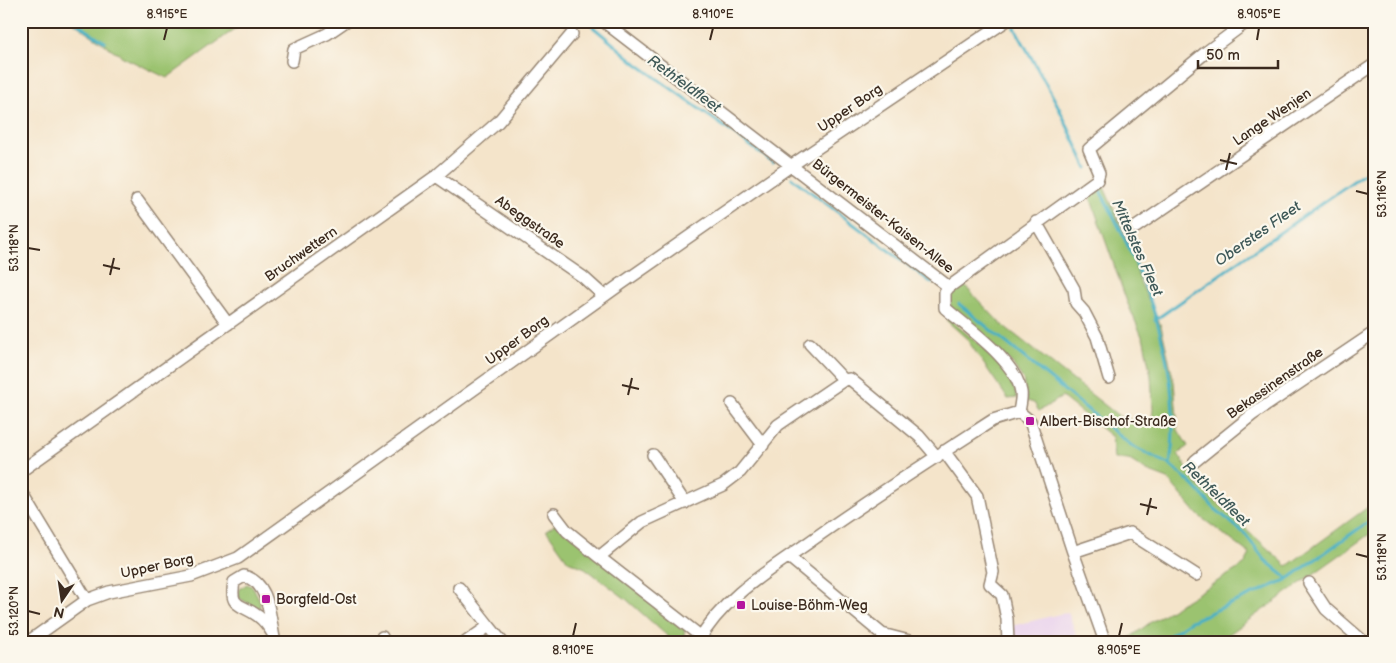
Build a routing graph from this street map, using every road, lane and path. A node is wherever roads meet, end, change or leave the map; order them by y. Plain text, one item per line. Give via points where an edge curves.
1 (346, 21) edge
2 (603, 21) edge
3 (1006, 21) edge
4 (1248, 21) edge
5 (572, 34) dead end
6 (292, 61) dead end
7 (1375, 64) edge
8 (792, 165) junction
9 (436, 176) junction
10 (137, 200) dead end
11 (1036, 222) junction
12 (1136, 227) dead end
13 (949, 287) junction
14 (604, 296) junction
15 (228, 324) junction
16 (1375, 332) edge
17 (810, 344) dead end
18 (1109, 378) dead end
19 (844, 380) junction
20 (732, 404) dead end
21 (1015, 412) junction
22 (764, 445) junction
23 (653, 454) dead end
24 (941, 454) junction
25 (1195, 461) dead end
26 (21, 471) edge
27 (21, 491) edge
28 (685, 503) junction
29 (554, 514) dead end
30 (1073, 552) junction
31 (788, 556) junction
32 (599, 557) junction
33 (238, 558) junction
34 (244, 576) junction
35 (1196, 576) dead end
36 (1309, 583) dead end
37 (460, 588) dead end
38 (87, 600) junction
39 (489, 626) junction
40 (274, 638) edge
41 (702, 640) edge
42 (28, 642) edge
43 (466, 642) edge
44 (502, 642) edge
45 (914, 642) edge
46 (1008, 642) edge
47 (1105, 642) edge
48 (1364, 642) edge

1 - 6 street via 294,49
2 - 8 street, Bürgermeister-Kaisen-Allee
3 - 8 street, Upper Borg
4 - 11 street via 1089,149 1098,173 1097,180
5 - 9 street, Bruchwettern via 498,122
7 - 12 street, Lange Wenjen
8 - 13 street, Bürgermeister-Kaisen-Allee
8 - 14 street, Upper Borg
9 - 14 street, Abeggstraße
9 - 15 street, Bruchwettern
10 - 15 street
11 - 13 street
11 - 18 street via 1074,289 1076,303 1097,337
13 - 21 street, Bürgermeister-Kaisen-Allee via 945,292 945,308 996,353 1017,379 1022,394
14 - 33 street, Upper Borg
15 - 26 street, Bruchwettern
16 - 25 street, Bekassinenstraße via 1252,415
17 - 19 street
19 - 22 street via 778,425
19 - 24 street via 850,379
20 - 22 street
21 - 24 street via 993,420
21 - 30 street via 1030,421
22 - 28 street via 740,472 723,485
23 - 28 street
24 - 31 street
24 - 46 street via 977,496 993,572 990,584 1002,595
27 - 38 street
28 - 32 street via 642,522
29 - 32 street via 567,531
30 - 35 street via 1130,533
30 - 47 street
31 - 41 street via 722,609 710,622
31 - 45 street via 882,634
32 - 41 street
33 - 34 street
33 - 38 street, Upper Borg via 191,576 109,592
34 - 40 street via 261,585
34 - 40 street via 234,582 234,600 258,615
36 - 48 street via 1326,609
37 - 39 street
38 - 42 street, Upper Borg
39 - 43 street
39 - 44 street

